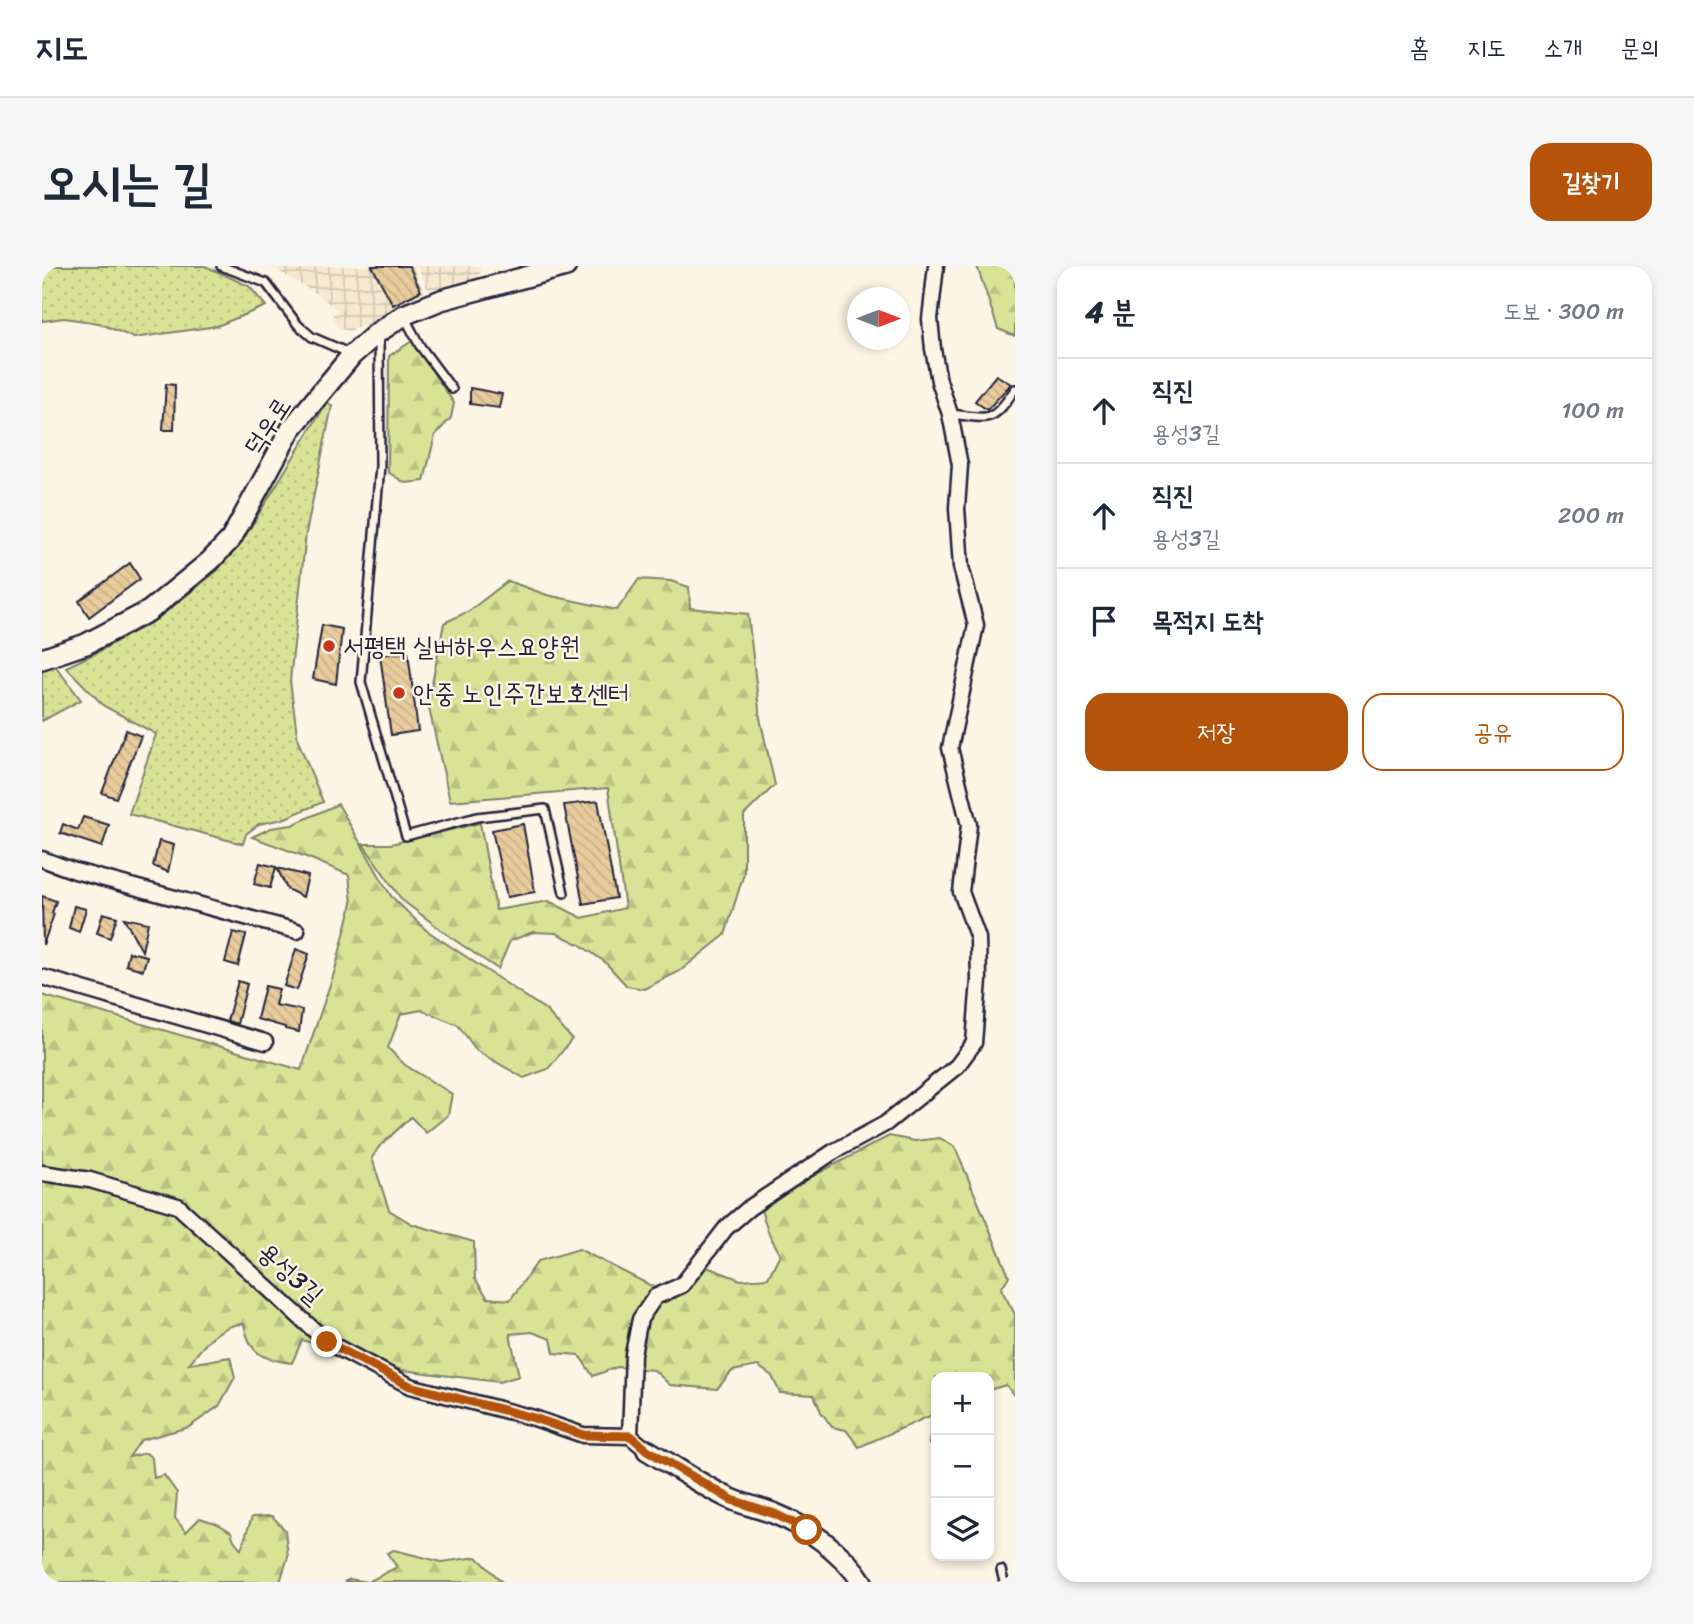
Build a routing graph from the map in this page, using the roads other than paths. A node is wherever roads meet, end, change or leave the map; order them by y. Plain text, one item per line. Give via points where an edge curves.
1 (221, 266) edge
2 (566, 266) edge
3 (936, 266) edge
4 (404, 315) junction
5 (379, 332) junction
6 (352, 355) junction
7 (452, 389) dead end
8 (1015, 389) edge
9 (950, 414) junction
10 (42, 659) edge
11 (42, 859) edge
12 (564, 893) dead end
13 (297, 932) dead end
14 (42, 977) edge
15 (265, 1042) dead end
16 (42, 1173) edge
17 (631, 1436) junction
18 (647, 1450) joint
19 (1001, 1570) dead end
20 (862, 1582) edge
21 (1003, 1582) edge

1 - 6 lane via 266,283 312,337
2 - 4 street, 덕우로 via 441,300
3 - 9 street via 930,319 939,381
4 - 5 street, 덕우로
4 - 7 lane
5 - 6 street, 덕우로
5 - 12 lane via 380,466 361,682 406,836 477,817 545,809
6 - 10 street, 덕우로 via 291,429 231,539 210,561 149,611 86,644
8 - 9 lane via 988,419
9 - 17 street via 960,465 961,566 976,625 950,748 969,825 961,892 978,938 974,1044 957,1066 885,1124 833,1152 749,1208 726,1228 682,1284 655,1297 640,1319 633,1354
11 - 13 street
14 - 15 street
16 - 17 street, 용성3길 via 90,1180 178,1206 327,1342 410,1386 583,1435
17 - 18 street
18 - 20 street via 732,1500 807,1530
19 - 21 lane

